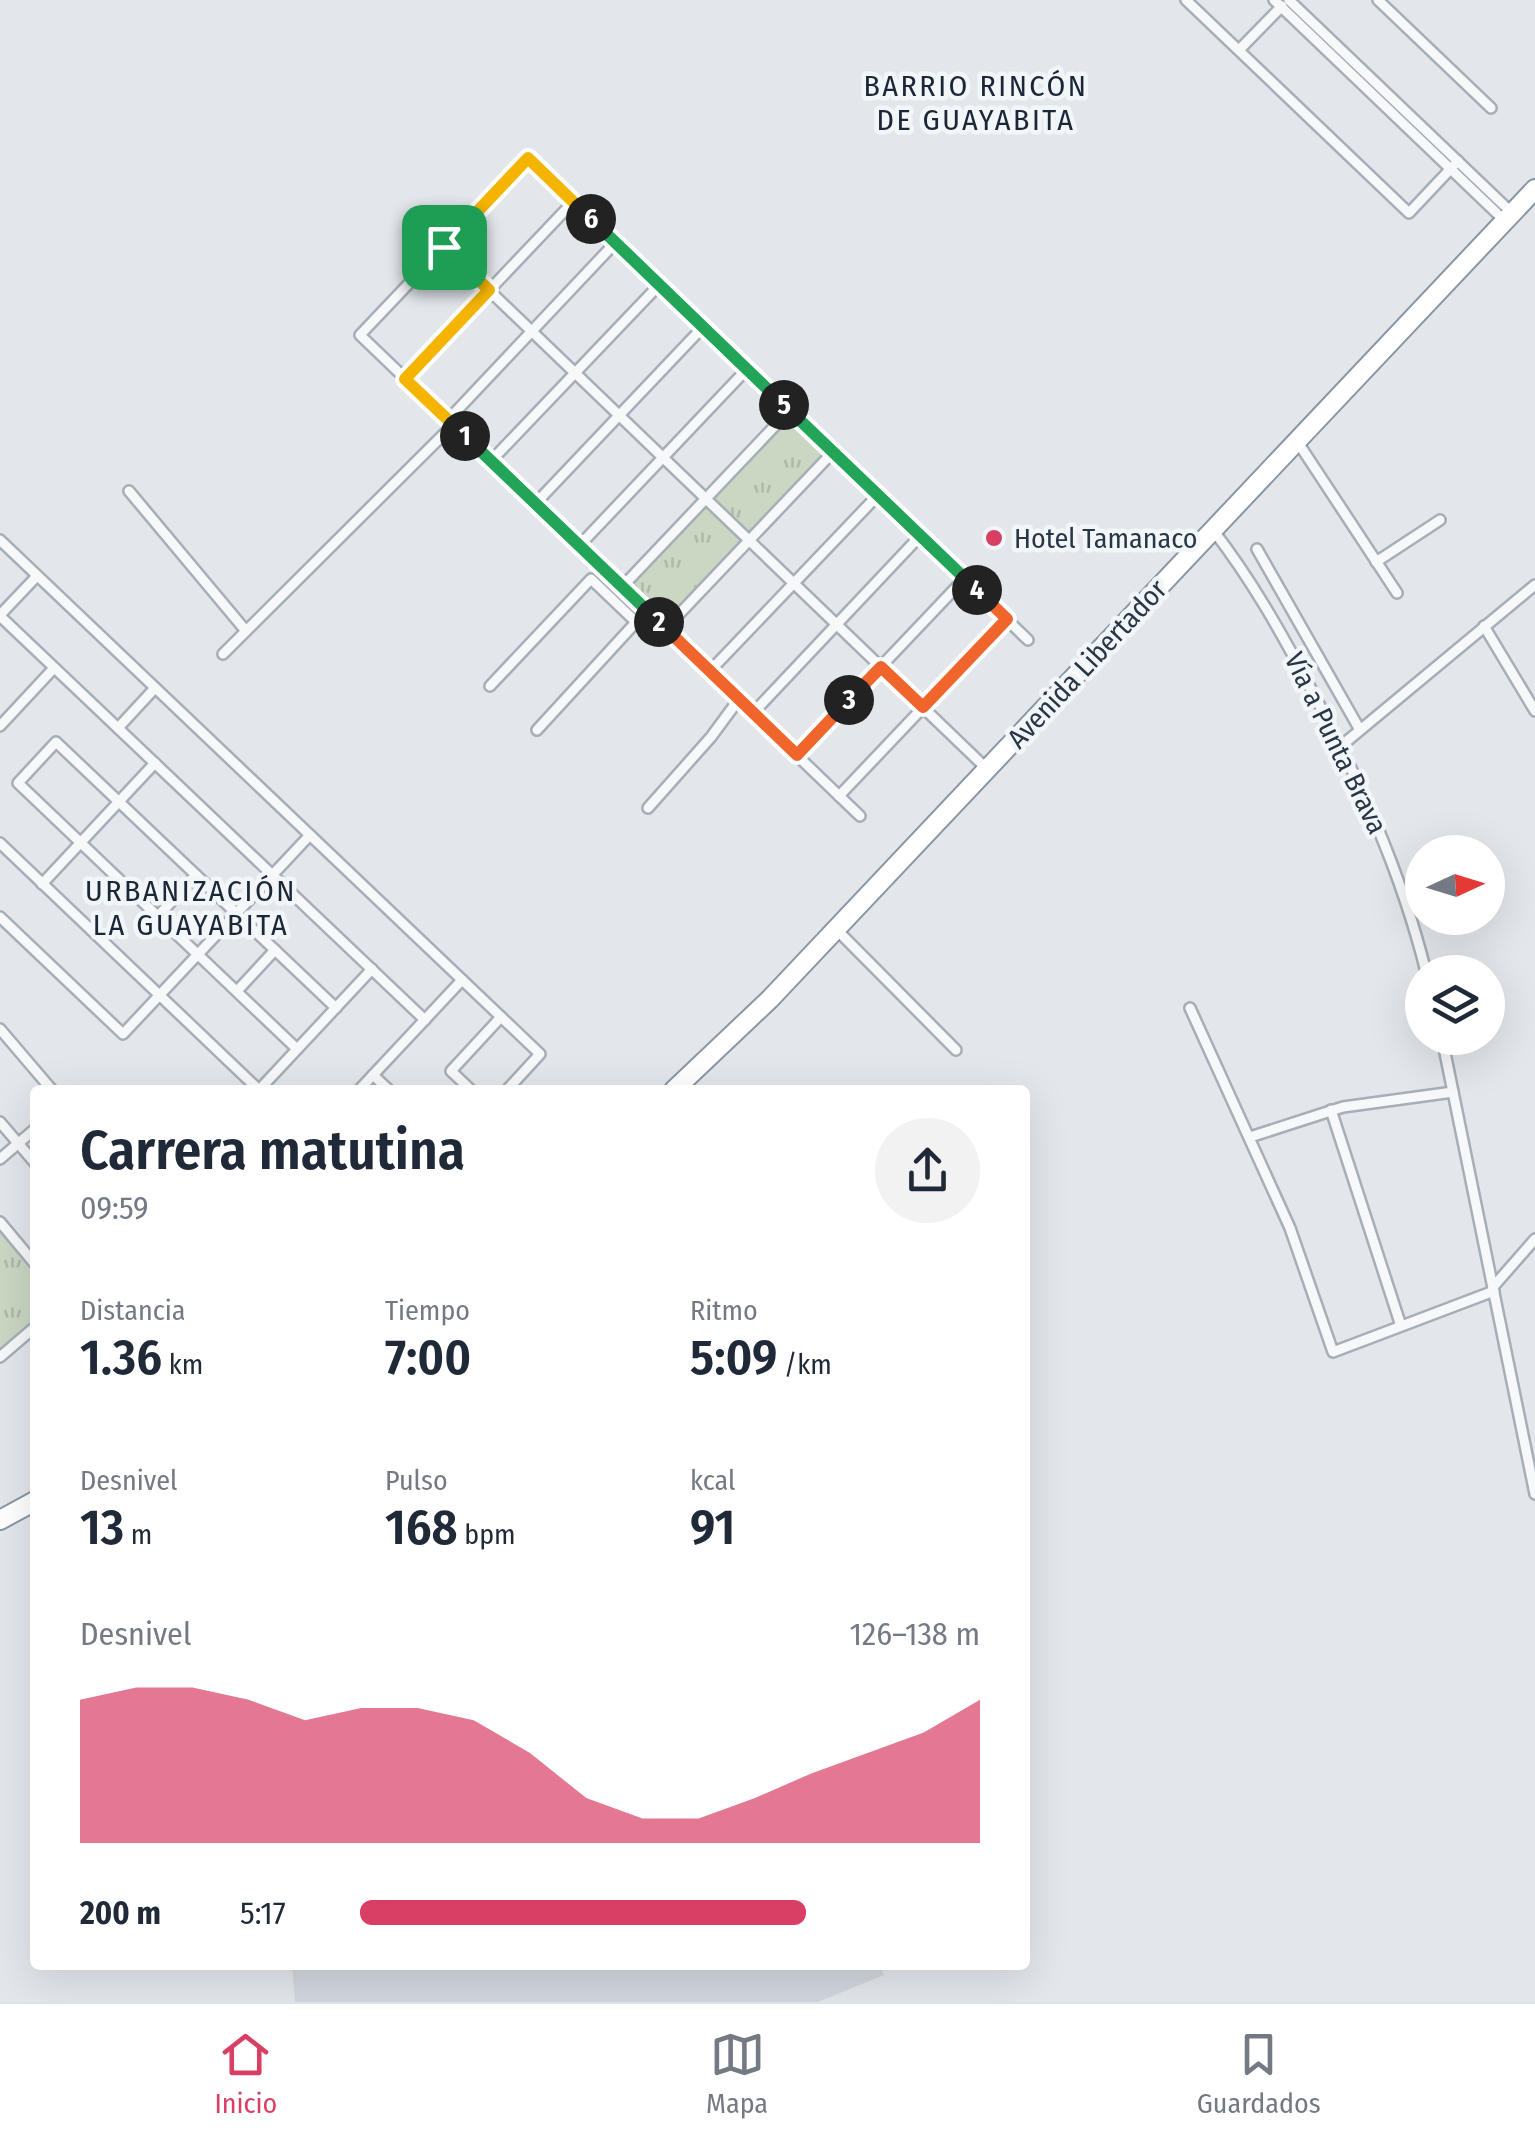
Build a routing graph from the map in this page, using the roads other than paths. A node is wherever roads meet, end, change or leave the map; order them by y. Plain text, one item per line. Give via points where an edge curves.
1 (1186, 0) edge
2 (1378, 0) edge
3 (1283, 2) edge
4 (1239, 50) junction
5 (1491, 108) dead end
6 (1454, 165) junction
7 (1535, 189) edge
8 (573, 202) junction
9 (1508, 217) junction
10 (616, 243) junction
11 (444, 247) junction
12 (659, 285) junction
13 (489, 290) junction
14 (703, 327) junction
15 (532, 331) junction
16 (747, 369) junction
17 (575, 373) junction
18 (405, 379) junction
19 (790, 410) junction
20 (619, 415) junction
21 (450, 422) junction
22 (1297, 441) junction
23 (833, 452) junction
24 (663, 457) junction
25 (491, 461) junction
26 (129, 491) dead end
27 (878, 494) junction
28 (706, 498) junction
29 (535, 504) junction
30 (1440, 520) dead end
31 (1213, 530) junction
32 (920, 536) junction
33 (0, 540) edge
34 (749, 540) junction
35 (579, 546) junction
36 (1256, 548) dead end
37 (1376, 562) junction
38 (37, 576) junction
39 (964, 578) junction
40 (794, 583) junction
41 (1535, 585) edge
42 (622, 587) junction
43 (1397, 593) dead end
44 (646, 610) junction
45 (0, 616) edge
46 (1007, 619) junction
47 (636, 622) junction
48 (837, 624) junction
49 (1484, 626) junction
50 (666, 628) junction
51 (246, 631) junction
52 (1028, 640) dead end
53 (223, 654) dead end
54 (881, 667) junction
55 (54, 668) junction
56 (710, 671) junction
57 (490, 686) dead end
58 (155, 688) junction
59 (739, 699) junction
60 (923, 707) junction
61 (1535, 709) edge
62 (753, 712) junction
63 (0, 726) edge
64 (118, 728) junction
65 (538, 730) dead end
66 (1360, 730) junction
67 (1341, 746) junction
68 (797, 755) junction
69 (155, 764) junction
70 (987, 769) junction
71 (839, 796) junction
72 (119, 802) junction
73 (648, 808) dead end
74 (860, 816) dead end
75 (310, 835) junction
76 (81, 843) junction
77 (2, 848) edge
78 (196, 875) junction
79 (272, 875) junction
80 (42, 884) junction
81 (236, 913) junction
82 (158, 916) junction
83 (0, 917) edge
84 (836, 929) junction
85 (275, 950) junction
86 (198, 954) junction
87 (1421, 955) edge
88 (372, 970) junction
89 (462, 980) junction
90 (237, 991) junction
91 (159, 995) junction
92 (336, 1008) junction
93 (1190, 1008) dead end
94 (501, 1017) junction
95 (425, 1020) junction
96 (0, 1028) edge
97 (297, 1049) junction
98 (956, 1050) dead end
99 (1445, 1055) edge
100 (48, 1085) edge
101 (254, 1085) edge
102 (264, 1085) edge
103 (367, 1085) edge
104 (466, 1085) edge
105 (512, 1085) edge
106 (679, 1085) edge
107 (1453, 1092) junction
108 (1330, 1110) junction
109 (0, 1122) edge
110 (30, 1133) edge
111 (1250, 1137) junction
112 (18, 1143) junction
113 (30, 1158) edge
114 (0, 1159) edge
115 (0, 1222) edge
116 (1535, 1239) edge
117 (30, 1258) edge
118 (1493, 1289) junction
119 (1401, 1326) junction
120 (30, 1332) edge
121 (0, 1357) edge
122 (1535, 1494) edge
123 (30, 1504) edge
124 (0, 1520) edge

1 - 4 street
2 - 5 street
3 - 4 street
3 - 6 street
4 - 6 street via 1409,213
6 - 9 street
7 - 9 highway, Avenida Libertador
8 - 10 street
8 - 11 street via 528,158
8 - 13 street
9 - 22 highway, Avenida Libertador
10 - 12 street
10 - 15 street
11 - 13 street
11 - 18 street via 360,335
12 - 14 street
12 - 17 street
13 - 15 street
13 - 18 street
14 - 16 street
14 - 20 street
15 - 17 street
15 - 21 street
16 - 19 street
16 - 24 street
17 - 20 street
17 - 25 street
18 - 21 street
19 - 23 street
19 - 28 street
20 - 24 street
20 - 29 street
21 - 25 street
21 - 51 street
22 - 31 highway, Avenida Libertador
22 - 37 street
23 - 27 street
23 - 34 street
24 - 28 street
24 - 35 street
25 - 29 street
26 - 51 street
27 - 32 street
27 - 40 street
28 - 34 street
28 - 42 street
29 - 35 street
30 - 37 street
31 - 67 street, Vía a Punta Brava via 1249,578
31 - 70 highway, Avenida Libertador
32 - 39 street
32 - 48 street
33 - 38 street
34 - 40 street
34 - 50 street
35 - 42 street
36 - 66 street
37 - 43 street
38 - 45 street
38 - 58 street
39 - 46 street
39 - 54 street
40 - 48 street
40 - 56 street
41 - 49 street
42 - 44 street
44 - 47 street
44 - 50 street
45 - 55 street
46 - 52 street
46 - 60 street
47 - 57 street via 591,579
47 - 65 street
48 - 54 street
48 - 62 street
49 - 61 street
49 - 66 street
50 - 56 street
51 - 53 street
54 - 60 street
54 - 68 street
55 - 63 street
55 - 64 street
56 - 59 street
58 - 64 street
58 - 75 street
59 - 62 street
59 - 73 street
60 - 70 street
60 - 71 street
62 - 68 street
64 - 69 street
66 - 67 street
67 - 87 street, Vía a Punta Brava via 1389,851
68 - 71 street
69 - 72 street
69 - 79 street
70 - 84 highway, Avenida Libertador
71 - 74 street
72 - 76 street
72 - 76 street via 56,742 18,782
72 - 78 street
75 - 79 street
75 - 89 street
76 - 80 street
76 - 82 street
77 - 80 street
78 - 81 street
78 - 82 street
79 - 81 street
79 - 88 street
80 - 91 street
81 - 85 street
81 - 86 street
82 - 86 street
83 - 91 street via 123,1034
84 - 98 street
84 - 106 highway, Avenida Libertador
85 - 90 street
85 - 92 street
86 - 90 street
86 - 91 street
88 - 92 street
88 - 95 street
89 - 94 street
89 - 95 street
90 - 97 street
91 - 101 street
92 - 97 street
93 - 111 street
94 - 104 street via 451,1070
94 - 105 street via 540,1054
95 - 103 street
96 - 100 street
97 - 102 street
99 - 107 street
107 - 108 street
107 - 118 street
108 - 111 street
108 - 119 street
109 - 112 street
110 - 112 street
111 - 119 street via 1303,1260 1333,1352
112 - 113 street
112 - 114 street
115 - 117 street
116 - 118 street
118 - 119 street
118 - 122 street
120 - 121 street
123 - 124 highway

